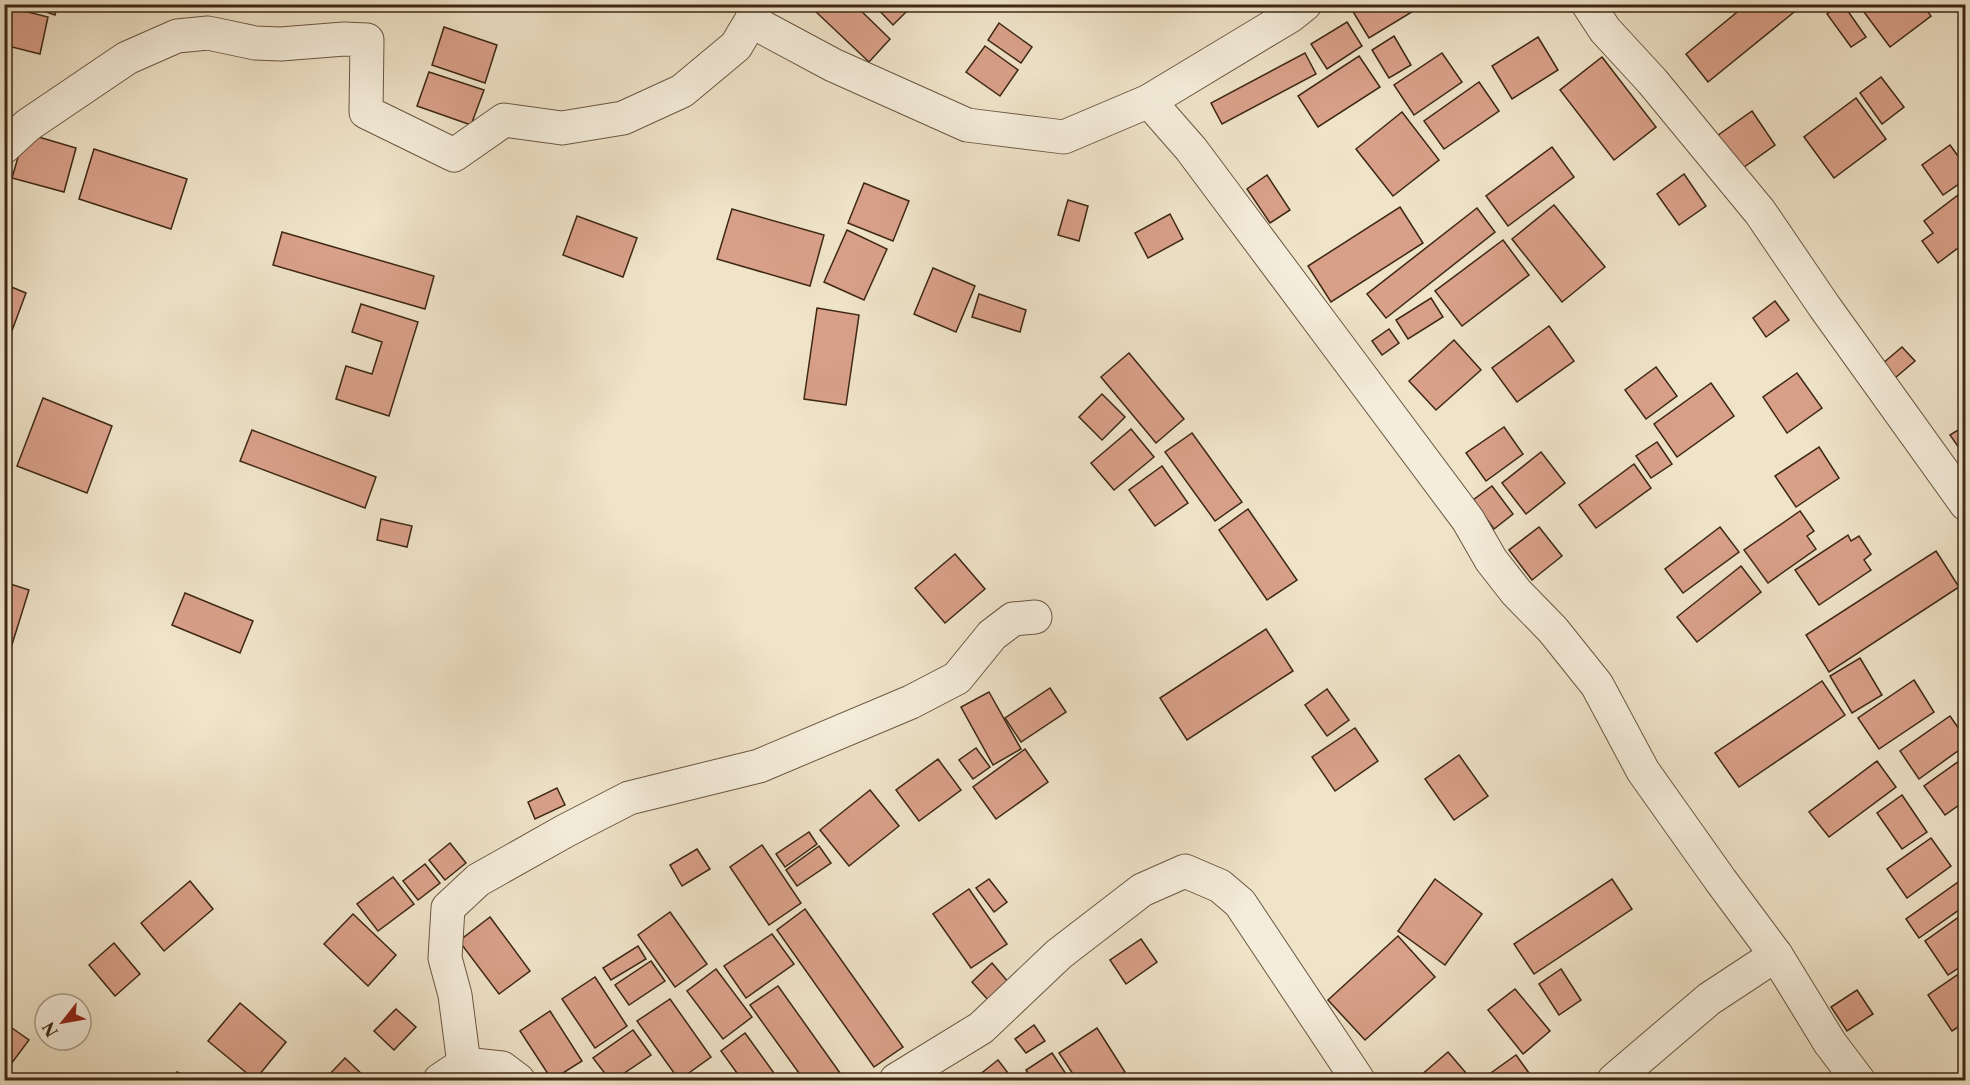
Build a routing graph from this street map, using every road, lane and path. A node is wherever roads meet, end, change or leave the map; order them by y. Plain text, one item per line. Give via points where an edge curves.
1 (1305, 4) edge
2 (1588, 4) edge
3 (754, 13) edge
4 (1149, 101) junction
5 (4, 147) edge
6 (1965, 504) edge
7 (1035, 617) dead end
8 (1776, 955) junction
9 (452, 1072) edge
10 (518, 1080) edge
11 (896, 1080) edge
12 (1358, 1080) edge
13 (1614, 1080) edge
14 (1858, 1080) edge

1 - 4 street
2 - 6 street via 1605,30 1760,212
3 - 4 street via 833,65 967,125 1064,137
3 - 5 street via 736,46 682,91 623,118 562,128 504,120 454,155 366,112 367,40 255,43 208,33 177,36 127,58 28,125
4 - 8 street via 1191,149 1468,520 1491,560 1598,685 1643,771
7 - 9 street via 1013,619 992,635 957,678 911,702 759,766 629,798 478,880 448,908 445,958 455,995
8 - 13 street via 1709,999
8 - 14 street via 1830,1043
9 - 10 street via 502,1068
11 - 12 street via 981,1028 1059,954 1142,890 1185,871 1220,886 1240,903

